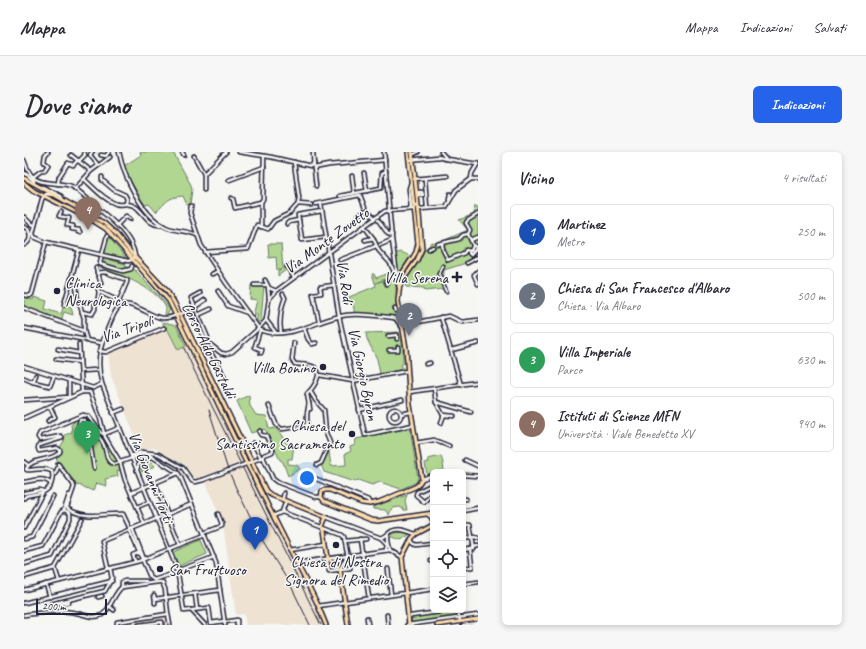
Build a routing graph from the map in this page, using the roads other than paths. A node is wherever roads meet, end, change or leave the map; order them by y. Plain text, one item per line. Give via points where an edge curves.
1 (48, 152) edge
2 (84, 152) edge
3 (92, 152) edge
4 (109, 152) edge
5 (119, 152) edge
6 (226, 152) edge
7 (239, 152) edge
8 (268, 152) edge
9 (313, 152) edge
10 (384, 152) edge
11 (408, 152) edge
12 (418, 152) edge
13 (441, 152) edge
14 (101, 154) dead end
15 (412, 154) edge
16 (71, 155) dead end
17 (194, 156) dead end
18 (264, 156) junction
19 (110, 157) dead end
20 (271, 157) junction
21 (448, 159) junction
22 (24, 160) edge
23 (385, 160) junction
24 (411, 160) junction
25 (78, 161) junction
26 (294, 162) junction
27 (314, 163) junction
28 (477, 164) edge
29 (98, 165) junction
30 (264, 167) junction
31 (314, 168) junction
32 (91, 171) junction
33 (386, 171) junction
34 (364, 173) dead end
35 (24, 174) edge
36 (204, 174) junction
37 (352, 176) dead end
38 (447, 176) dead end
39 (102, 177) dead end
40 (24, 178) edge
41 (33, 178) junction
42 (411, 178) junction
43 (84, 179) junction
44 (425, 179) junction
45 (470, 179) junction
46 (478, 179) edge
47 (229, 180) dead end
48 (24, 183) edge
49 (34, 184) junction
50 (58, 184) junction
51 (316, 186) dead end
52 (40, 187) junction
53 (75, 189) junction
54 (204, 190) dead end
55 (367, 191) junction
56 (354, 193) junction
57 (450, 194) dead end
58 (53, 195) junction
59 (44, 196) junction
60 (340, 196) dead end
61 (230, 198) dead end
62 (63, 200) junction
63 (261, 202) junction
64 (448, 202) junction
65 (126, 203) junction
66 (298, 204) junction
67 (316, 204) dead end
68 (321, 204) dead end
69 (418, 204) junction
70 (311, 205) dead end
71 (191, 206) dead end
72 (365, 208) dead end
73 (427, 208) junction
74 (410, 209) junction
75 (414, 209) junction
76 (419, 209) junction
77 (322, 211) junction
78 (391, 211) junction
79 (61, 212) dead end
80 (478, 214) edge
81 (359, 215) dead end
82 (24, 217) edge
83 (130, 219) dead end
84 (376, 219) junction
85 (299, 220) junction
86 (287, 224) dead end
87 (117, 225) junction
88 (161, 225) junction
89 (34, 226) junction
90 (364, 226) junction
91 (24, 227) edge
92 (260, 227) junction
93 (28, 229) junction
94 (74, 232) dead end
95 (468, 234) junction
96 (197, 235) junction
97 (392, 235) junction
98 (107, 236) dead end
99 (34, 237) junction
100 (326, 237) junction
101 (478, 237) edge
102 (373, 238) junction
103 (29, 240) junction
104 (365, 240) dead end
105 (392, 240) junction
106 (471, 240) junction
107 (46, 242) junction
108 (443, 243) junction
109 (438, 244) dead end
110 (24, 245) edge
111 (378, 246) junction
112 (476, 246) edge
113 (433, 247) dead end
114 (429, 249) dead end
115 (78, 250) junction
116 (204, 252) junction
117 (329, 252) junction
118 (469, 253) dead end
119 (102, 256) junction
120 (478, 257) edge
121 (134, 258) junction
122 (340, 260) dead end
123 (467, 263) dead end
124 (132, 266) dead end
125 (287, 266) dead end
126 (443, 266) dead end
127 (96, 268) dead end
128 (218, 271) junction
129 (478, 271) edge
130 (98, 273) junction
131 (212, 274) dead end
132 (293, 276) dead end
133 (397, 278) junction
134 (76, 280) dead end
135 (265, 280) dead end
136 (478, 284) edge
137 (254, 285) dead end
138 (334, 285) junction
139 (268, 286) junction
140 (399, 289) junction
141 (218, 291) dead end
142 (276, 291) junction
143 (446, 291) dead end
144 (99, 292) junction
145 (200, 293) dead end
146 (283, 294) dead end
147 (24, 295) edge
148 (98, 298) dead end
149 (269, 298) junction
150 (205, 300) dead end
151 (119, 301) junction
152 (95, 304) dead end
153 (64, 305) dead end
154 (121, 305) junction
155 (195, 307) junction
156 (24, 308) edge
157 (211, 310) dead end
158 (82, 312) junction
159 (248, 313) junction
160 (180, 314) junction
161 (198, 315) junction
162 (176, 316) junction
163 (339, 316) junction
164 (441, 317) junction
165 (266, 320) junction
166 (478, 320) edge
167 (320, 322) junction
168 (402, 326) junction
169 (24, 328) edge
170 (164, 328) dead end
171 (304, 328) junction
172 (260, 329) junction
173 (84, 331) junction
174 (277, 333) junction
175 (281, 333) junction
176 (388, 336) dead end
177 (398, 339) dead end
178 (88, 340) junction
179 (206, 341) junction
180 (101, 343) junction
181 (294, 343) dead end
182 (316, 343) dead end
183 (478, 343) edge
184 (79, 344) dead end
185 (398, 347) dead end
186 (58, 349) dead end
187 (389, 350) dead end
188 (451, 350) junction
189 (99, 351) junction
190 (79, 353) junction
191 (261, 353) dead end
192 (56, 359) dead end
193 (80, 362) junction
194 (430, 363) dead end
195 (426, 364) dead end
196 (24, 366) edge
197 (80, 370) junction
198 (97, 370) dead end
199 (407, 371) junction
200 (36, 375) dead end
201 (319, 375) junction
202 (54, 376) junction
203 (24, 378) edge
204 (225, 379) dead end
205 (69, 380) junction
206 (353, 381) junction
207 (33, 382) junction
208 (478, 382) edge
209 (82, 384) junction
210 (102, 384) junction
211 (461, 385) junction
212 (434, 389) junction
213 (310, 391) junction
214 (82, 392) junction
215 (408, 392) junction
216 (69, 397) junction
217 (24, 400) edge
218 (402, 400) dead end
219 (436, 402) junction
220 (310, 403) junction
221 (269, 406) dead end
222 (50, 407) junction
223 (123, 409) dead end
224 (310, 409) dead end
225 (360, 410) junction
226 (411, 412) junction
227 (471, 412) dead end
228 (114, 413) junction
229 (401, 414) junction
230 (444, 415) junction
231 (454, 416) dead end
232 (24, 418) edge
233 (48, 421) dead end
234 (441, 423) dead end
235 (413, 425) junction
236 (119, 428) junction
237 (260, 431) dead end
238 (104, 434) junction
239 (253, 442) dead end
240 (416, 443) junction
241 (450, 446) dead end
242 (146, 453) junction
243 (131, 457) junction
244 (155, 458) junction
245 (262, 458) junction
246 (465, 460) dead end
247 (24, 462) edge
248 (120, 462) junction
249 (252, 462) junction
250 (245, 464) junction
251 (317, 465) dead end
252 (28, 466) junction
253 (478, 466) edge
254 (94, 468) dead end
255 (137, 472) junction
256 (55, 474) dead end
257 (178, 474) junction
258 (466, 475) edge
259 (430, 476) edge
260 (478, 476) edge
261 (303, 477) dead end
262 (422, 479) junction
263 (24, 482) edge
264 (51, 482) junction
265 (155, 483) junction
266 (430, 486) edge
267 (143, 488) junction
268 (44, 492) junction
269 (24, 493) edge
270 (131, 493) junction
271 (284, 493) dead end
272 (69, 495) dead end
273 (271, 495) junction
274 (430, 495) edge
275 (53, 496) dead end
276 (321, 497) junction
277 (24, 498) edge
278 (283, 498) dead end
279 (286, 501) junction
280 (149, 502) junction
281 (266, 502) junction
282 (192, 504) junction
283 (370, 504) junction
284 (137, 507) junction
285 (478, 508) edge
286 (64, 510) junction
287 (466, 510) edge
288 (70, 512) junction
289 (282, 512) junction
290 (167, 514) junction
291 (218, 514) dead end
292 (430, 514) edge
293 (273, 516) junction
294 (326, 517) junction
295 (82, 518) dead end
296 (156, 518) junction
297 (144, 523) junction
298 (430, 525) edge
299 (466, 526) edge
300 (322, 527) junction
301 (428, 527) joint
302 (24, 528) edge
303 (130, 529) junction
304 (412, 533) junction
305 (204, 534) junction
306 (416, 534) junction
307 (388, 535) junction
308 (476, 537) edge
309 (381, 538) junction
310 (412, 538) junction
311 (24, 539) edge
312 (360, 539) junction
313 (366, 539) dead end
314 (466, 539) edge
315 (345, 542) junction
316 (430, 543) edge
317 (326, 544) junction
318 (180, 545) junction
319 (478, 546) edge
320 (473, 547) junction
321 (169, 549) junction
322 (470, 549) junction
323 (290, 550) junction
324 (386, 550) junction
325 (390, 550) junction
326 (466, 550) edge
327 (24, 551) edge
328 (138, 553) junction
329 (362, 554) junction
330 (347, 555) junction
331 (214, 557) junction
332 (402, 557) junction
333 (328, 558) junction
334 (142, 559) junction
335 (135, 561) junction
336 (296, 563) junction
337 (24, 564) edge
338 (55, 568) junction
339 (109, 568) junction
340 (466, 568) edge
341 (388, 569) dead end
342 (340, 570) junction
343 (177, 571) junction
344 (24, 577) edge
345 (59, 581) junction
346 (112, 581) junction
347 (146, 581) dead end
348 (478, 582) edge
349 (46, 584) junction
350 (466, 584) edge
351 (122, 587) junction
352 (430, 589) edge
353 (24, 590) edge
354 (220, 590) junction
355 (405, 593) junction
356 (195, 594) junction
357 (154, 595) dead end
358 (391, 595) junction
359 (102, 596) dead end
360 (181, 596) junction
361 (50, 597) junction
362 (98, 597) dead end
363 (166, 598) junction
364 (369, 598) junction
365 (59, 602) junction
366 (69, 602) dead end
367 (345, 602) junction
368 (24, 603) edge
369 (51, 604) dead end
370 (109, 606) junction
371 (318, 606) junction
372 (198, 609) junction
373 (114, 610) dead end
374 (191, 610) junction
375 (432, 613) edge
376 (459, 613) edge
377 (168, 614) junction
378 (24, 615) edge
379 (387, 615) dead end
380 (478, 615) edge
381 (411, 616) dead end
382 (460, 617) junction
383 (367, 618) dead end
384 (478, 619) edge
385 (460, 622) junction
386 (225, 623) edge
387 (478, 623) edge
388 (149, 624) edge
389 (155, 624) edge
390 (213, 624) edge
391 (117, 625) edge
392 (139, 625) edge
393 (144, 625) edge
394 (162, 625) edge
395 (170, 625) edge
396 (205, 625) edge
397 (237, 625) edge
398 (326, 625) edge
399 (348, 625) edge
400 (368, 625) edge
401 (388, 625) edge
402 (408, 625) edge
403 (437, 625) edge
404 (463, 625) edge

1 - 41 street via 44,162 48,165 47,168
2 - 25 street via 85,155
3 - 29 street via 90,156
4 - 14 street via 106,156
5 - 88 street via 130,185 153,219
6 - 36 street
7 - 18 street
8 - 20 street
9 - 27 street
10 - 23 street
11 - 24 main road
12 - 15 street
13 - 21 street
15 - 24 main road
16 - 25 street
17 - 36 street
18 - 20 street
18 - 30 street
19 - 29 street
20 - 26 street
21 - 24 street via 438,157
21 - 28 street
22 - 41 street
23 - 31 street
23 - 33 street
24 - 42 main road
25 - 32 street
25 - 50 street via 73,165 69,163 62,170
26 - 27 street via 311,166
26 - 66 street
27 - 31 street
28 - 45 street
29 - 32 street
30 - 47 street
30 - 63 street
31 - 51 street
32 - 43 street
33 - 55 street via 381,176 381,188
33 - 78 street
34 - 55 street
35 - 49 street via 34,181
36 - 54 street
37 - 56 street
38 - 44 street
39 - 65 street via 102,180 114,190 125,195
40 - 49 main road
41 - 50 street
42 - 44 street
42 - 69 main road
42 - 74 street
42 - 75 main road
43 - 53 street
43 - 65 street via 109,201
44 - 73 street
45 - 46 street
45 - 64 street via 460,186
48 - 59 main road
49 - 52 main road
50 - 53 street
52 - 58 main road
52 - 62 street via 62,196
53 - 87 street
55 - 56 street
56 - 60 street
57 - 64 street
58 - 59 street
58 - 62 main road
59 - 89 street
59 - 121 main road via 101,226
61 - 63 street via 233,199 235,208
62 - 121 main road via 104,223
63 - 92 street
64 - 73 street via 446,207
65 - 88 street via 138,208 153,223
66 - 70 street
66 - 92 street via 290,213 274,221 268,229
67 - 72 street via 360,195
68 - 77 street, Via Rodi
69 - 75 street
69 - 76 main road
71 - 96 street via 190,213
73 - 76 street
74 - 75 street
74 - 78 street, Via Monte Zovetto
75 - 140 main road via 417,248 401,275
76 - 140 main road via 421,250
77 - 85 street via 298,215
77 - 100 street, Via Rodi
78 - 84 street, Via Monte Zovetto via 385,211
78 - 97 street
79 - 94 street via 59,216 69,218 67,225 80,232
80 - 95 street via 467,221 470,230
81 - 84 street via 366,211
82 - 89 street
83 - 87 street via 126,216
84 - 90 street, Via Monte Zovetto
84 - 97 street via 388,234
85 - 86 street
85 - 100 street via 302,240
87 - 121 street via 134,251
88 - 96 street
89 - 93 street
89 - 99 street
90 - 102 street
90 - 117 street, Via Monte Zovetto
91 - 93 street
92 - 116 street via 257,225 248,249
93 - 103 street
95 - 106 street
95 - 108 street
96 - 116 street
97 - 105 street
98 - 119 street
99 - 103 street
99 - 107 street
100 - 117 street, Via Rodi
101 - 106 street
102 - 104 street
102 - 111 street
103 - 110 street
105 - 111 street
105 - 133 street
106 - 112 street
107 - 115 street
107 - 147 street via 31,296
108 - 109 street
108 - 112 street via 442,250 448,260 466,250 471,251
111 - 122 street
111 - 133 street
112 - 118 street via 472,255
113 - 114 street
115 - 119 street
115 - 153 street
116 - 128 street
117 - 138 street, Via Rodi
117 - 142 street, Via Monte Zovetto
119 - 121 street via 128,261
119 - 124 street via 100,264 123,271 131,269
120 - 123 street
121 - 160 main road, Corso Aldo Gastaldi via 167,291
121 - 162 main road, Corso Aldo Gastaldi via 166,297
125 - 132 street, Via Monte Zovetto
126 - 143 street via 439,274
127 - 130 street
128 - 131 street
128 - 159 street
129 - 136 street via 474,275
130 - 144 street
130 - 151 street via 105,272 127,280
133 - 140 street
134 - 158 street
135 - 139 street, Via Monte Zovetto
137 - 139 street, Via Monte Zovetto
138 - 163 street, Via Rodi
138 - 167 street via 320,287 321,293 313,294
139 - 142 street, Via Monte Zovetto
139 - 149 street, Via Monte Zovetto
140 - 168 main road
141 - 159 street via 228,306
142 - 149 street, Via Monte Zovetto
144 - 148 street
144 - 151 street
145 - 155 street via 191,298
146 - 175 street via 285,298 280,322
149 - 165 street, Via Monte Zovetto
150 - 155 street
151 - 154 street
152 - 158 street via 92,314
154 - 162 street via 127,304 159,317
154 - 180 street, Via Giovanni Torti via 114,314
155 - 161 street
156 - 173 street
157 - 161 street
158 - 173 street
159 - 172 street
160 - 162 street
160 - 179 street via 192,314
160 - 249 main road, Corso Aldo Gastaldi
161 - 179 street via 208,338
162 - 250 main road, Corso Aldo Gastaldi
163 - 167 street
163 - 168 street via 357,314 394,318
163 - 206 street, Via Giorgio Byron
164 - 166 street via 449,316 464,322
164 - 168 street
164 - 188 street
165 - 172 street
165 - 174 street
167 - 171 street
168 - 199 main road
169 - 178 street
170 - 189 street, Via Tripoli via 106,352
171 - 175 street
171 - 182 street via 309,341 312,344
172 - 174 street
172 - 179 street via 228,353 222,353
172 - 191 street via 255,347 262,350
173 - 178 street
174 - 175 street
176 - 177 street via 397,335
178 - 180 street
179 - 204 street
180 - 189 street, Via Giovanni Torti
181 - 201 street via 292,360 295,364 312,366
183 - 188 street
184 - 190 street
185 - 187 street via 398,350
186 - 190 street
188 - 211 street
189 - 210 street, Via Giovanni Torti
190 - 193 street
192 - 193 street
193 - 197 street
194 - 195 street
196 - 202 street
197 - 198 street
197 - 209 street
199 - 206 street
199 - 215 main road
200 - 207 street
201 - 206 street
201 - 213 street
202 - 205 street
202 - 207 street via 50,386
203 - 207 street
205 - 209 street
205 - 216 street
206 - 225 street, Via Giorgio Byron
208 - 211 street
209 - 210 street via 93,388
209 - 214 street
210 - 228 street, Via Giovanni Torti
211 - 212 street
212 - 215 street
212 - 219 street
213 - 220 street via 307,396
213 - 251 street via 324,410 326,433 330,443 321,463
214 - 216 street
214 - 238 street via 90,392
215 - 226 main road via 407,399
216 - 217 street
216 - 222 street
218 - 225 street
219 - 227 street
219 - 230 street
220 - 221 street via 306,414 307,425 282,428 276,424
220 - 224 street
222 - 232 street
222 - 233 street via 55,417
223 - 228 street
225 - 235 street, Via Giorgio Byron via 365,435
226 - 229 street
226 - 235 main road
228 - 236 street, Via Giovanni Torti
229 - 229 street via 400,420 390,420 390,411 398,409
230 - 231 street
230 - 234 street
235 - 240 main road
236 - 238 street
236 - 243 street, Via Giovanni Torti
237 - 245 street via 261,435 266,436 273,450
238 - 248 street
238 - 252 street via 99,432 88,416 83,415 38,435 40,440 62,436 61,439 38,446 39,451 57,448 60,452
239 - 245 street
240 - 241 street via 433,440
240 - 262 main road
242 - 243 street
242 - 244 street
242 - 250 street, bridge via 158,454 183,468 195,482
243 - 248 street
243 - 255 street, Via Giovanni Torti
244 - 255 street via 142,459 138,463
244 - 257 street
245 - 249 street
245 - 276 street via 277,482
246 - 253 street
247 - 252 street
248 - 254 street via 114,464 109,461 101,440 84,420 80,420 79,424 88,432
248 - 270 street
249 - 250 street
249 - 273 main road, Corso Aldo Gastaldi via 264,488
250 - 281 main road, Corso Aldo Gastaldi
252 - 264 street via 27,470 41,468 52,471
255 - 267 street, Via Giovanni Torti
256 - 288 street via 58,465 73,484 67,507
257 - 265 street
257 - 282 street
258 - 260 street
259 - 262 street
261 - 283 street via 304,474 317,479 368,500
262 - 283 main road via 415,487
263 - 264 street via 41,479
264 - 268 street via 49,489
265 - 267 street
265 - 290 street
266 - 274 street via 416,495 424,502
267 - 270 street
267 - 280 street, Via Giovanni Torti
268 - 269 street via 40,490
268 - 277 street
268 - 302 street
270 - 284 street
271 - 278 street
272 - 286 street
273 - 279 main road
273 - 281 main road
275 - 311 street via 32,537
276 - 283 main road via 322,491 330,490
276 - 292 main road via 324,501 371,520
279 - 289 street
279 - 294 main road
280 - 284 street
280 - 296 street, Via Giovanni Torti
281 - 293 main road, Corso Aldo Gastaldi
282 - 290 street
282 - 305 street
284 - 297 street
285 - 287 street
286 - 288 street
286 - 327 street via 60,512 43,546
288 - 303 street via 108,516 123,514
288 - 337 street via 70,519 52,556
289 - 293 street
289 - 300 street
290 - 296 street
290 - 318 street
291 - 305 street via 222,526
293 - 323 main road, Corso Aldo Gastaldi
294 - 300 main road
294 - 309 street
295 - 338 street
296 - 297 street
296 - 321 street, Via Giovanni Torti
297 - 303 street
298 - 301 street
299 - 308 street via 470,525
300 - 315 street via 342,535
300 - 317 main road
301 - 306 main road
303 - 328 street
303 - 334 street
303 - 339 street via 102,541
304 - 306 street
304 - 307 street via 399,530
304 - 310 street
305 - 318 street
305 - 331 street
306 - 310 main road
307 - 309 street
307 - 325 street
308 - 314 street
308 - 320 street
309 - 324 street via 387,544
310 - 316 street via 414,544
310 - 332 main road
312 - 313 street
312 - 315 street
312 - 329 street
315 - 330 street
317 - 323 street
317 - 333 main road
318 - 321 street
319 - 320 street
320 - 322 street via 474,549
321 - 334 street
321 - 343 street, Via Giovanni Torti
322 - 326 street
322 - 340 street via 472,567
323 - 336 main road, Corso Aldo Gastaldi
324 - 325 street
324 - 329 street
325 - 332 street
328 - 334 street
328 - 335 street via 134,555
329 - 330 street
329 - 364 street
330 - 333 street
330 - 342 street
330 - 342 street via 350,568
331 - 343 street
331 - 354 street
332 - 355 main road
333 - 336 street
333 - 342 main road
333 - 342 street via 329,571
334 - 335 street
334 - 343 street via 152,580
335 - 339 street
336 - 371 main road, Corso Aldo Gastaldi
338 - 344 street
338 - 345 street
339 - 345 street
339 - 346 street
341 - 358 street
342 - 367 main road
343 - 360 street, Via Giovanni Torti
345 - 349 street
346 - 361 street
346 - 365 street via 105,591
347 - 351 street via 124,582 121,584
348 - 350 street
349 - 353 street
349 - 361 street
351 - 363 street via 160,582 164,586
351 - 370 street
352 - 355 street
354 - 356 street
354 - 386 street
355 - 358 street
355 - 402 main road
356 - 360 street
356 - 372 street
357 - 363 street via 155,601
358 - 364 street
359 - 362 street
360 - 363 street
360 - 374 street, Via Giovanni Torti via 184,610
361 - 368 street
363 - 377 street
364 - 367 street
365 - 366 street
365 - 369 street
367 - 371 street
367 - 399 main road
370 - 373 street
370 - 378 street via 102,614 90,617 68,612
371 - 398 main road, Corso Aldo Gastaldi
372 - 374 street
372 - 390 street via 209,608
374 - 396 street
375 - 381 street
376 - 382 street
377 - 391 street via 117,622
377 - 395 street
379 - 401 street
380 - 382 street
382 - 385 street
382 - 402 street
383 - 400 street
384 - 385 main road
385 - 403 main road
386 - 390 street
386 - 397 street via 236,620
387 - 404 street
388 - 389 street
388 - 393 street
389 - 394 street via 162,622
392 - 393 street

